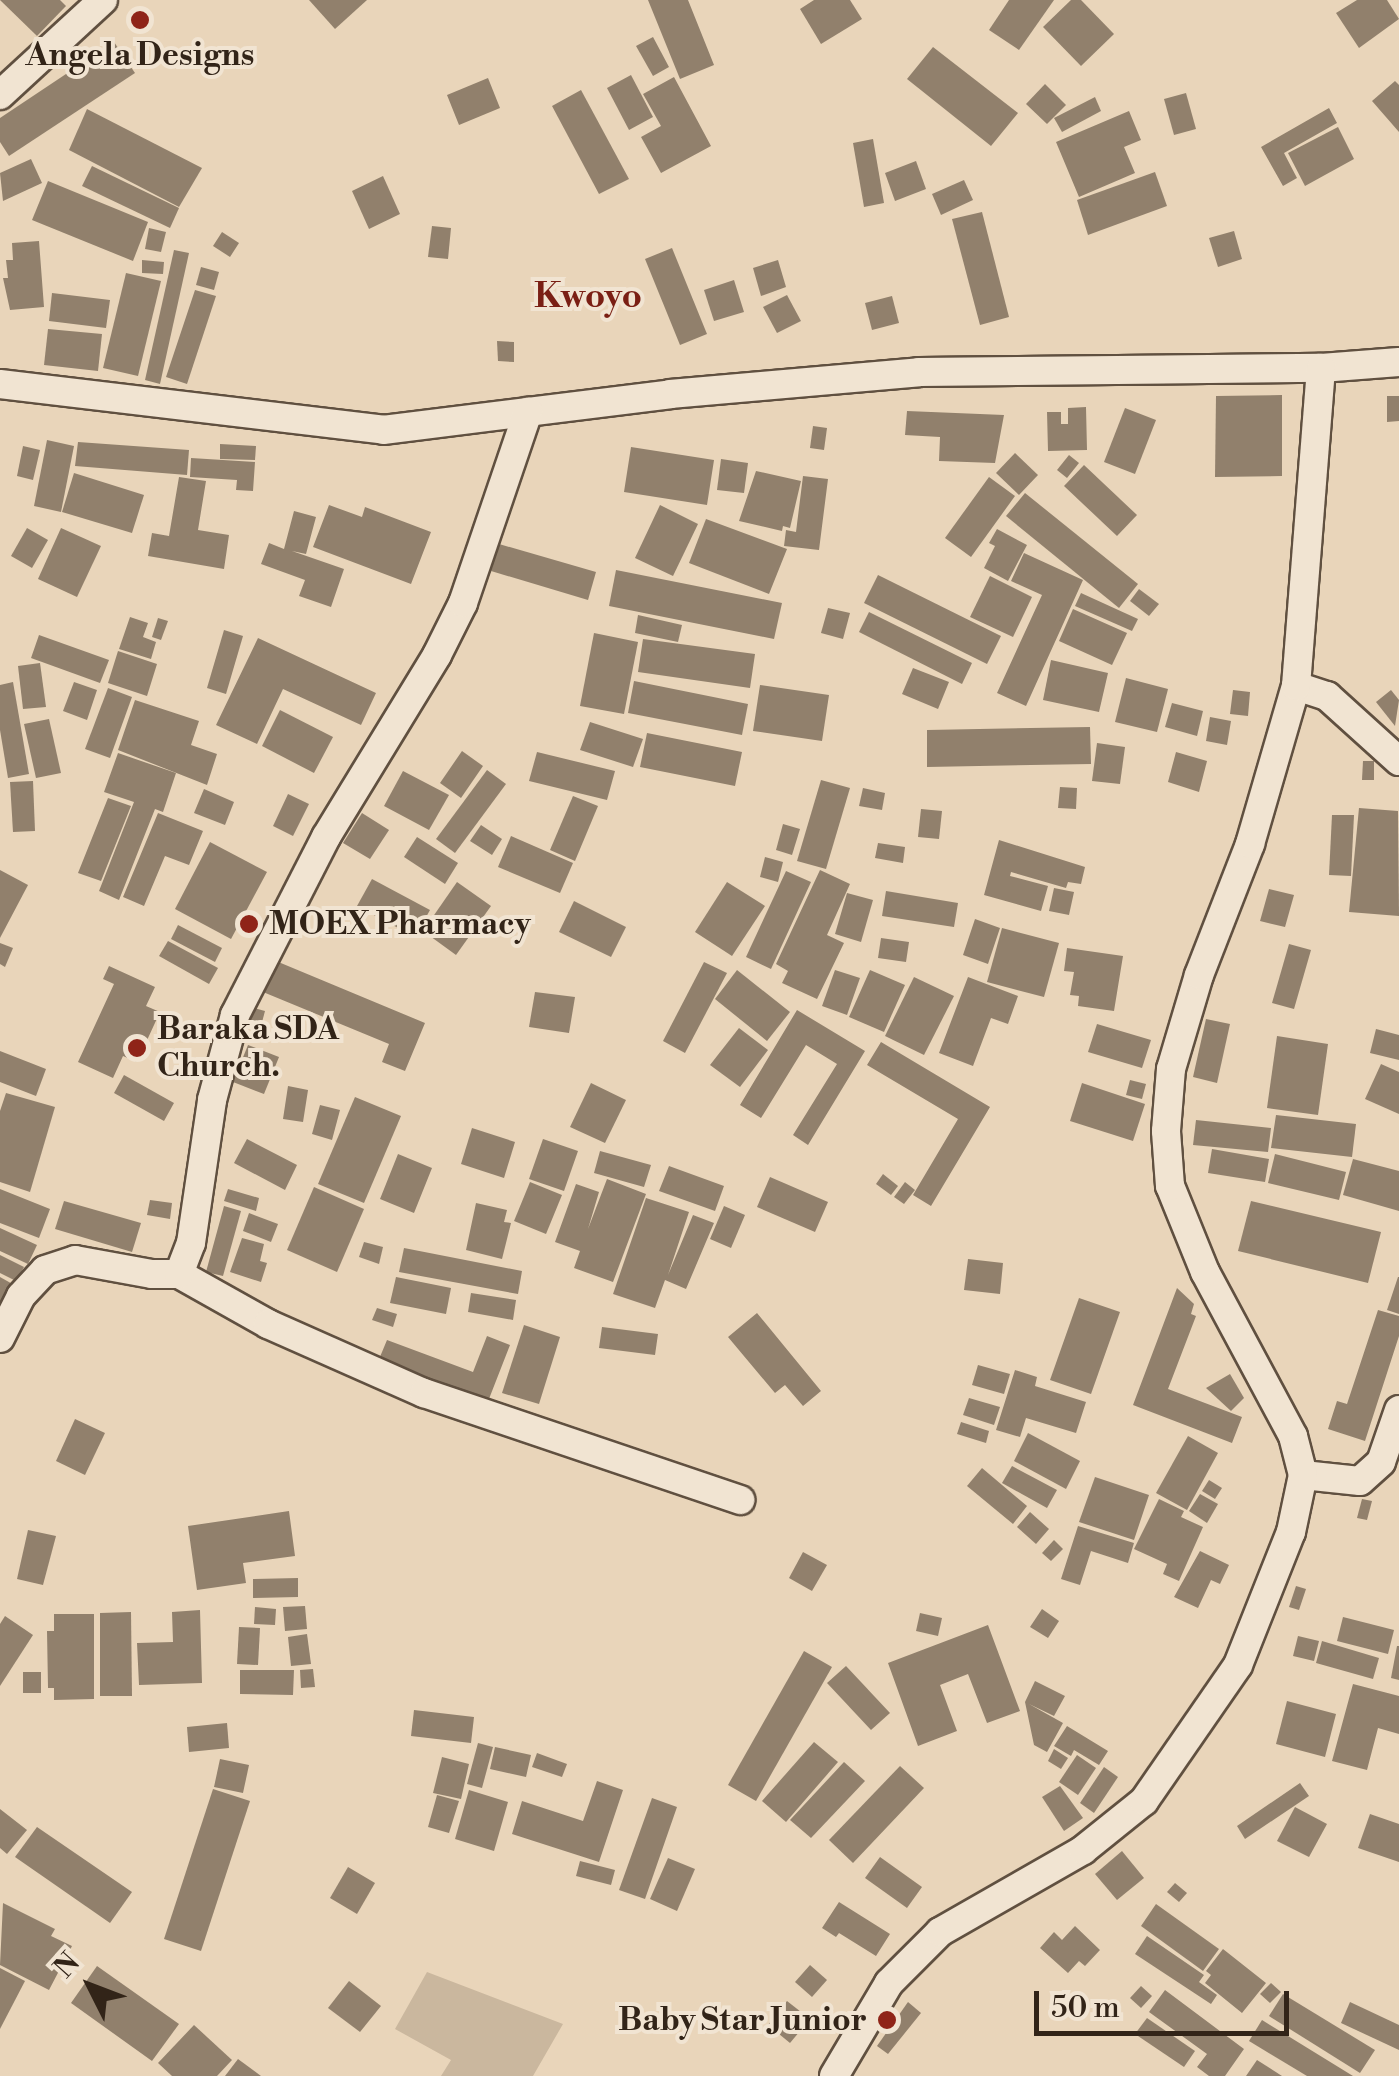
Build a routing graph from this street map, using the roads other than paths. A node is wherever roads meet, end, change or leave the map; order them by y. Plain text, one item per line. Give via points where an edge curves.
1 (103, 0) edge
2 (0, 95) edge
3 (1399, 362) edge
4 (1321, 368) junction
5 (0, 384) edge
6 (528, 412) junction
7 (1296, 686) junction
8 (1399, 760) edge
9 (179, 1274) junction
10 (0, 1338) edge
11 (1399, 1410) edge
12 (1304, 1475) junction
13 (740, 1500) dead end
14 (834, 2076) edge

1 - 2 street
3 - 4 street
4 - 6 street via 919,372
4 - 7 street
5 - 6 street via 383,430
6 - 9 street via 463,604 326,838 236,1015 212,1100 191,1243
7 - 8 street via 1328,696
7 - 12 street via 1250,844 1199,974 1171,1069 1166,1132 1170,1186 1205,1272 1294,1436
9 - 10 street via 75,1260 44,1270 21,1296
9 - 13 street via 268,1324 424,1393
11 - 12 street via 1381,1462 1360,1481
12 - 14 street via 1290,1532 1238,1665 1144,1800 1084,1850 940,1932 889,1983

